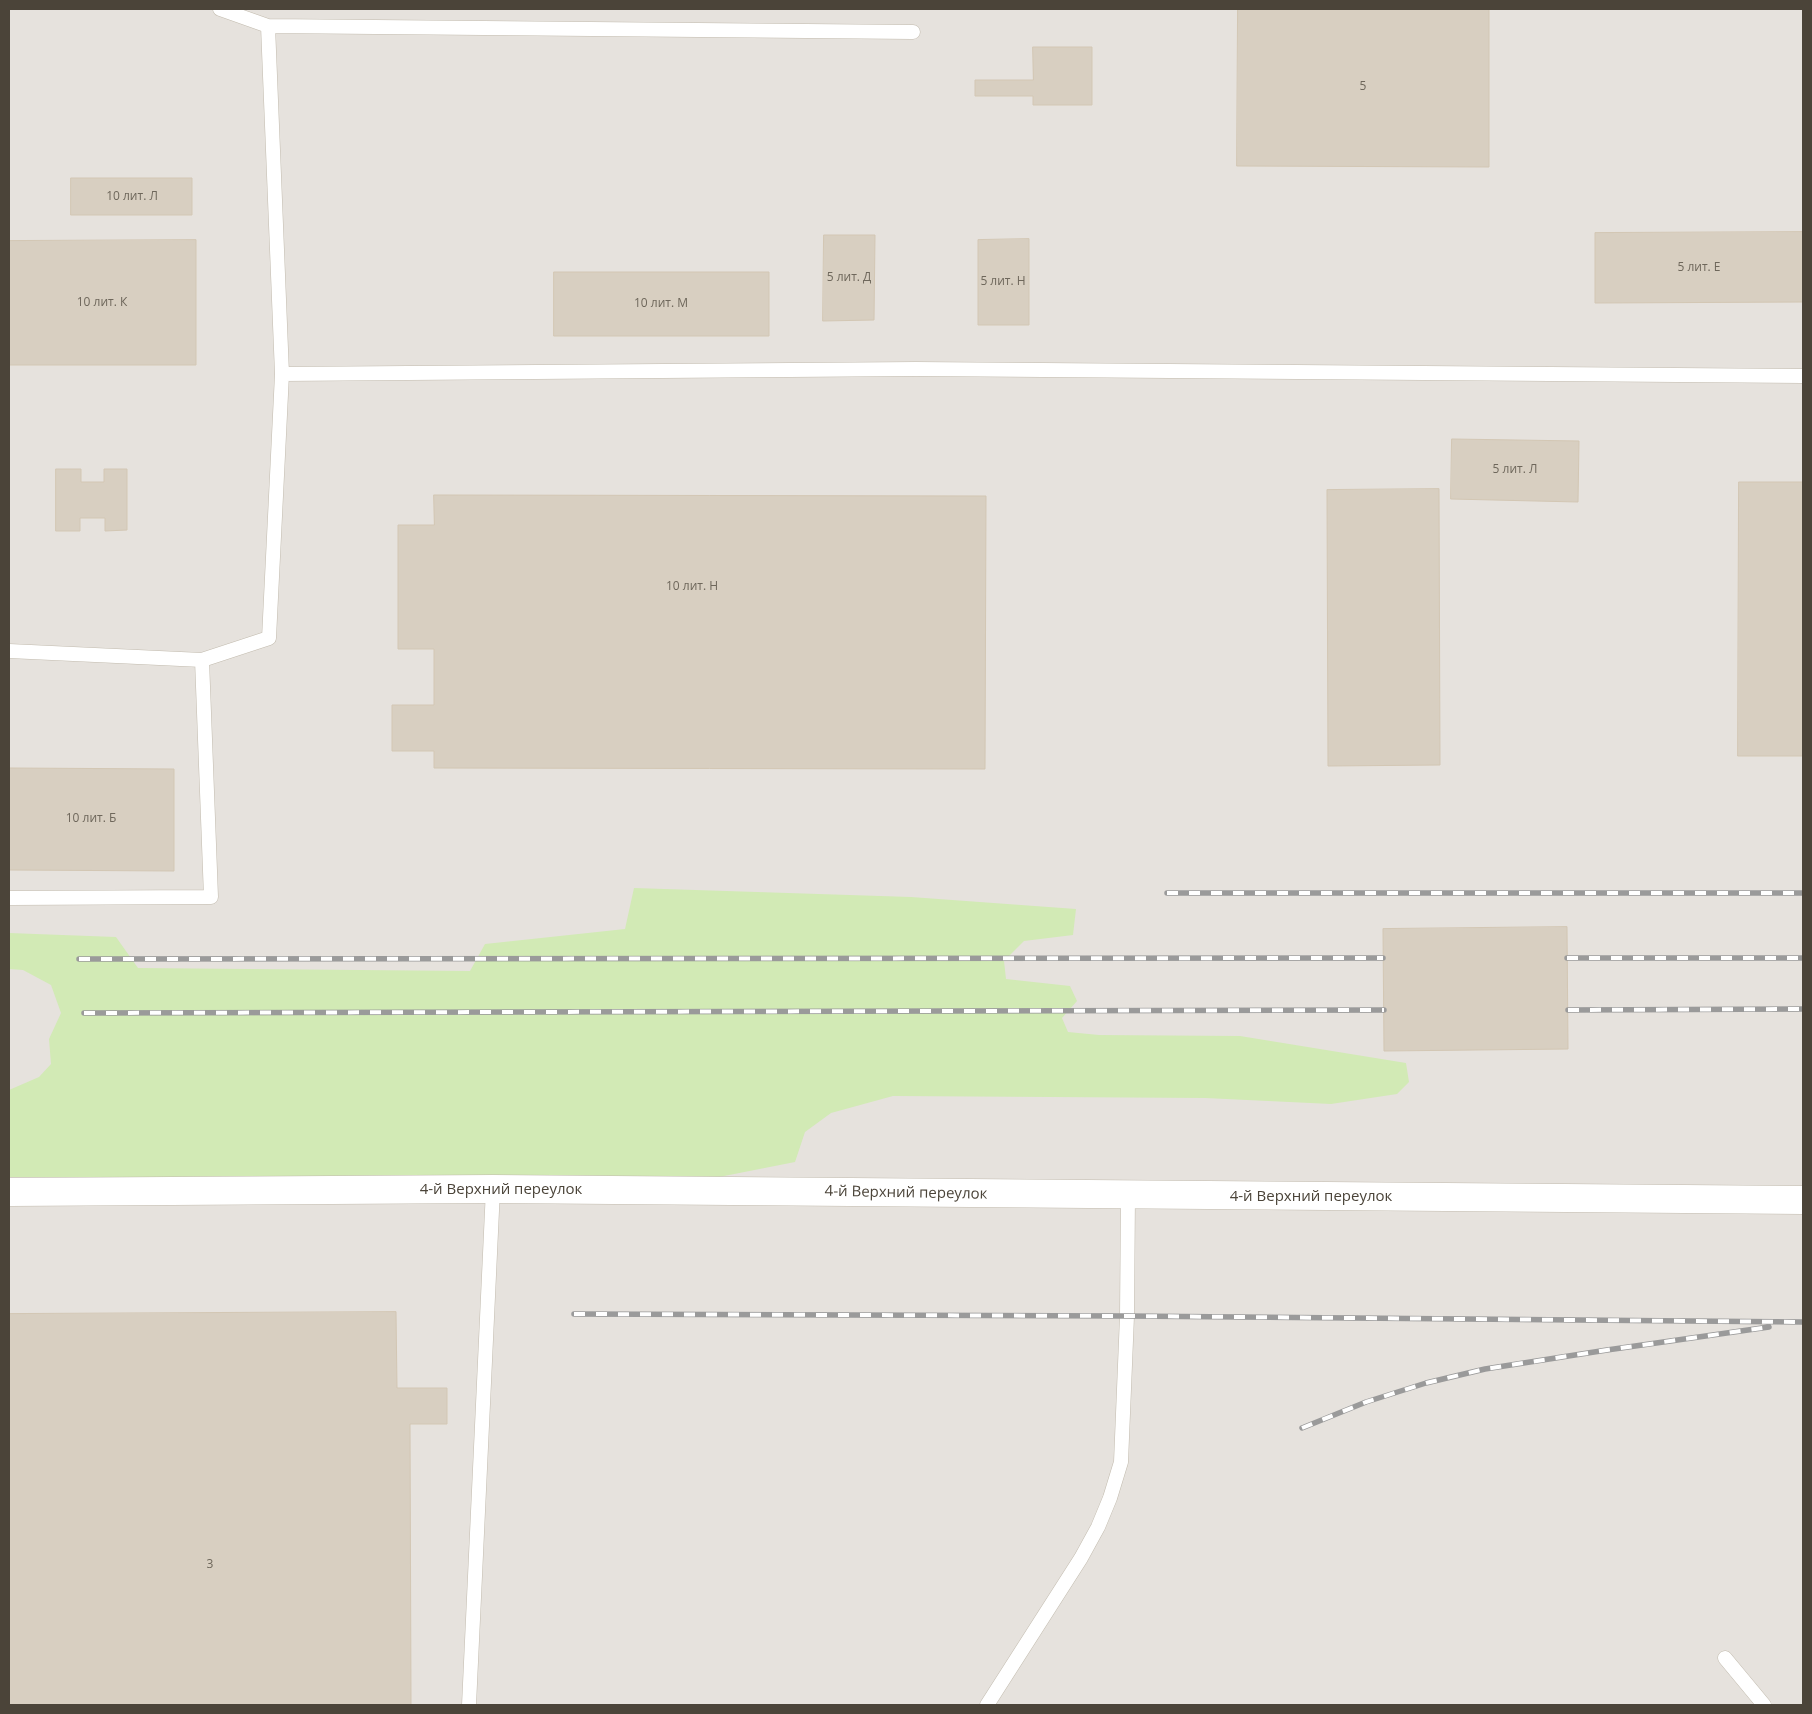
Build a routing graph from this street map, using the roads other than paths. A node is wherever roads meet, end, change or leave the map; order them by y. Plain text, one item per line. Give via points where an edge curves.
1 (220, 9) edge
2 (268, 26) junction
3 (913, 32) dead end
4 (282, 374) junction
5 (1803, 376) edge
6 (9, 651) edge
7 (202, 660) junction
8 (9, 898) edge
9 (493, 1189) junction
10 (9, 1192) edge
11 (1128, 1195) junction
12 (1803, 1200) edge
13 (1725, 1658) dead end
14 (469, 1705) edge
15 (987, 1705) edge
16 (1764, 1705) edge

1 - 2 lane
2 - 3 lane
2 - 4 lane
4 - 5 lane via 926,369
4 - 7 lane via 269,638
6 - 7 lane
7 - 8 lane via 211,897
9 - 10 street, 4-й Верхний переулок
9 - 11 street, 4-й Верхний переулок
9 - 14 lane
11 - 12 street, 4-й Верхний переулок
11 - 15 lane via 1121,1462 1110,1498 1081,1558
13 - 16 lane

